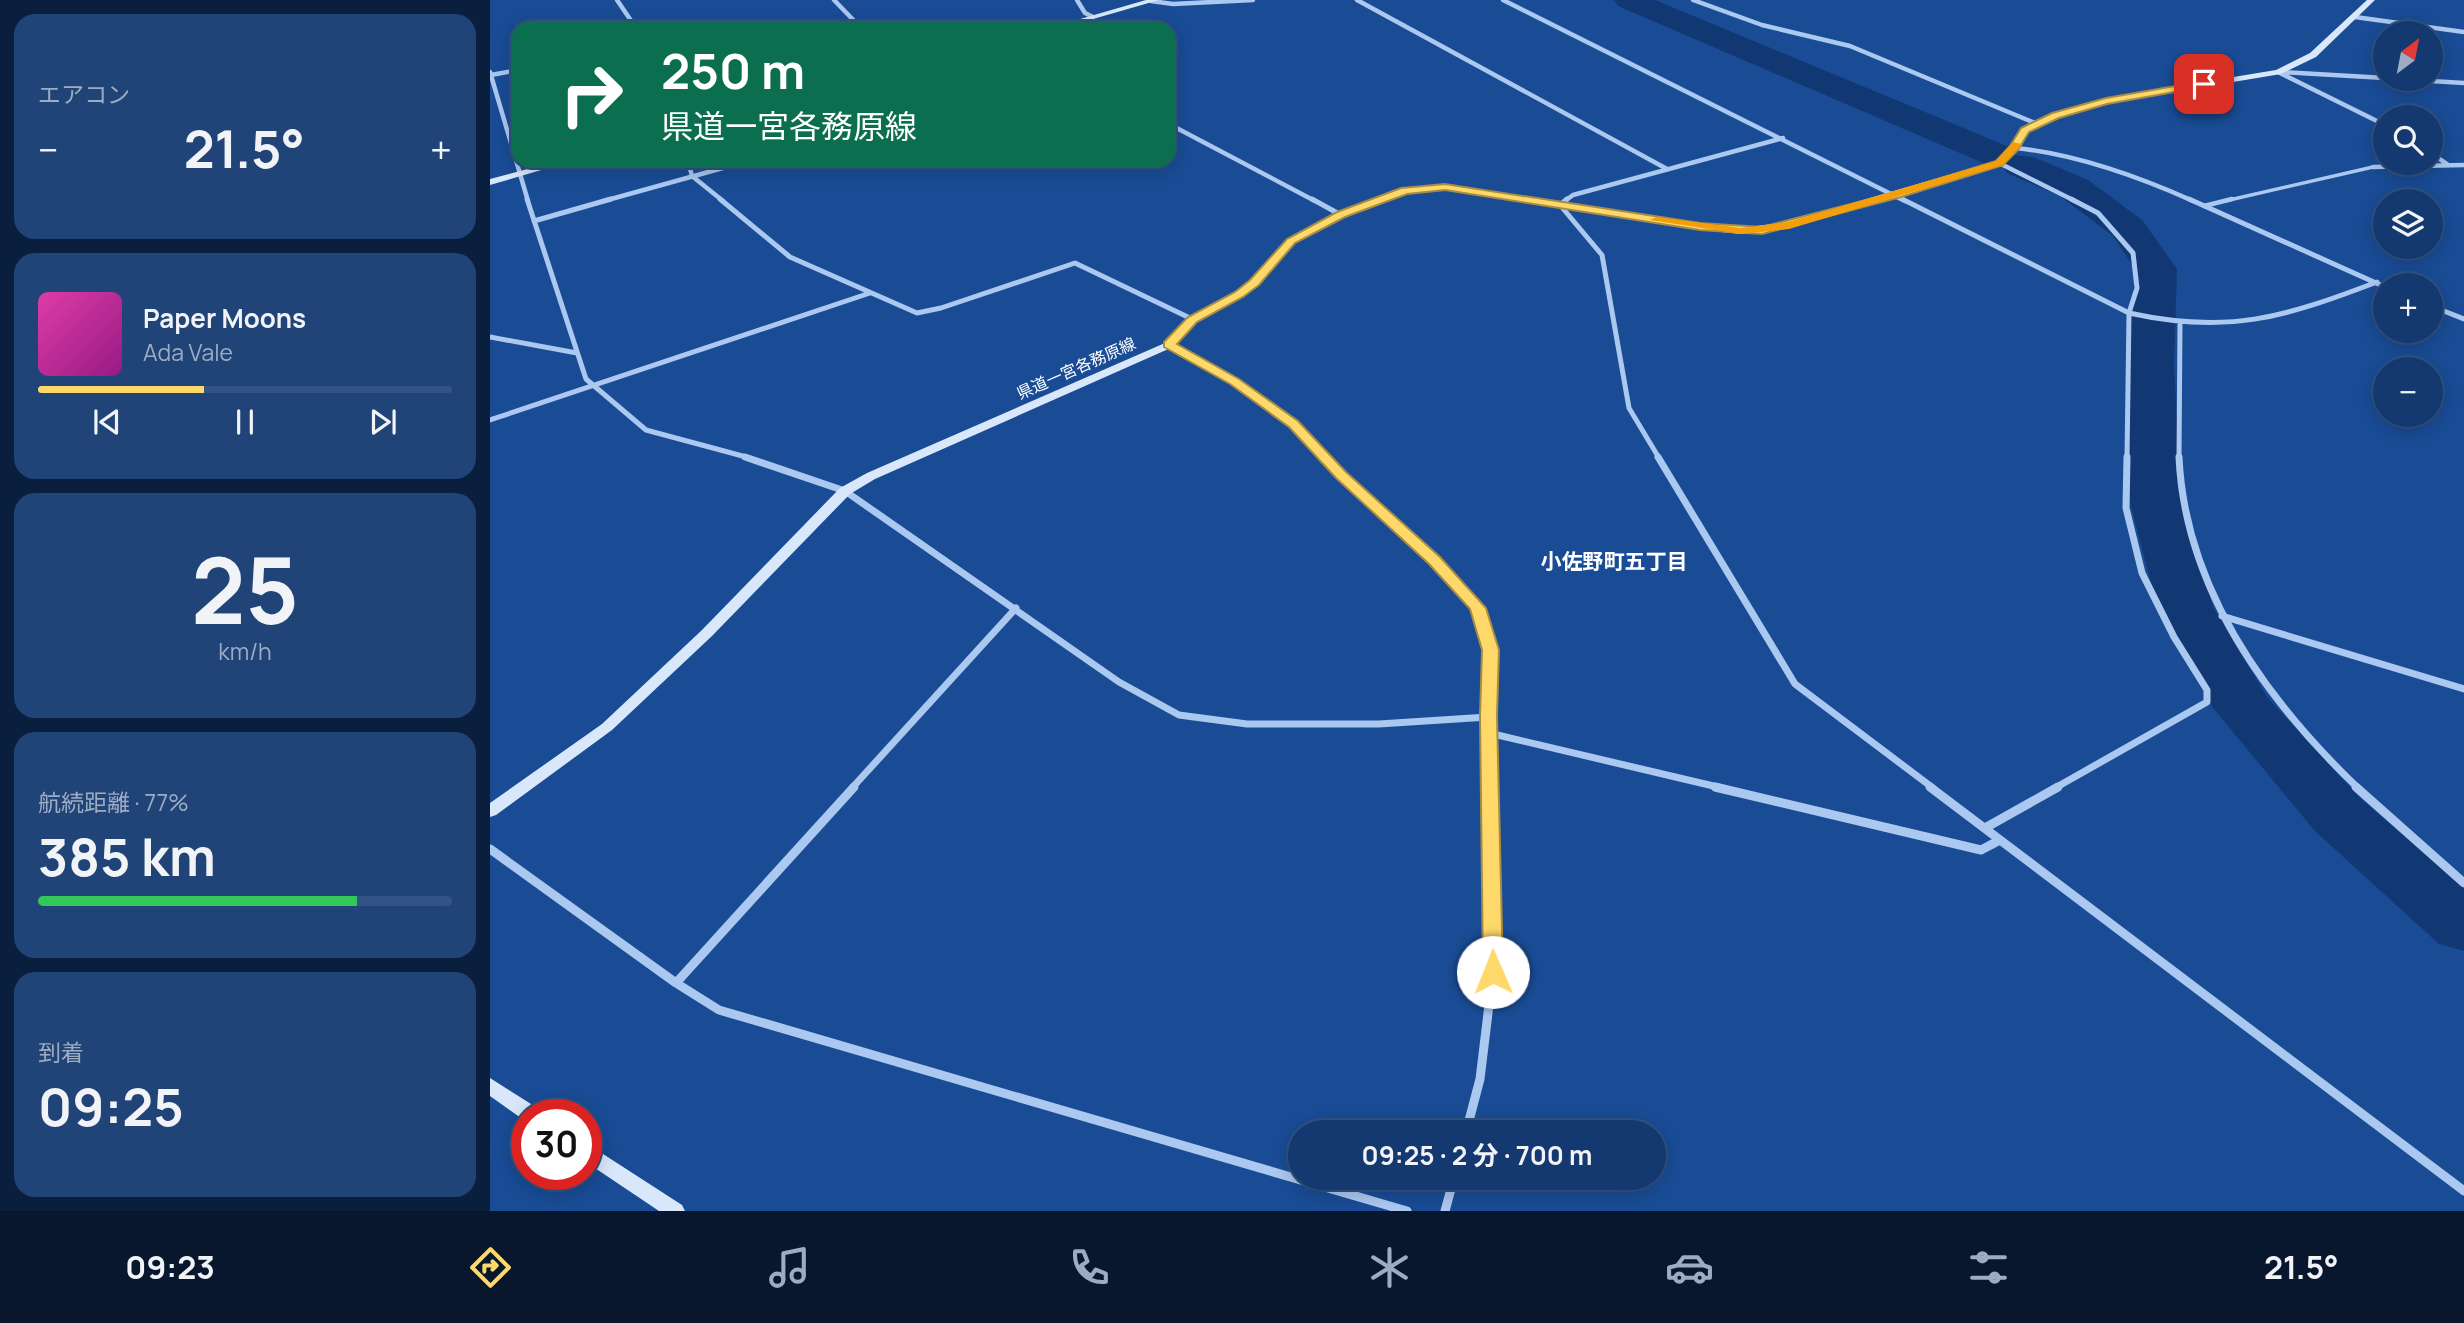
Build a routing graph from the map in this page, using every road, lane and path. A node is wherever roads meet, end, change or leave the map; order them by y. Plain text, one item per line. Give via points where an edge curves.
1 (617, 0) edge
2 (834, 0) edge
3 (1077, 0) edge
4 (1153, 0) edge
5 (1253, 0) edge
6 (1357, 0) edge
7 (1503, 0) edge
8 (1693, 0) edge
9 (2371, 0) edge
10 (1093, 17) junction
11 (2355, 17) junction
12 (631, 21) edge
13 (854, 21) edge
14 (1078, 21) edge
15 (2464, 32) edge
16 (511, 72) edge
17 (2278, 72) junction
18 (490, 76) edge
19 (2373, 77) edge
20 (2443, 82) edge
21 (2464, 83) edge
22 (2373, 119) edge
23 (2035, 123) junction
24 (1176, 128) edge
25 (1783, 138) junction
26 (511, 147) edge
27 (2015, 148) junction
28 (2443, 161) edge
29 (1999, 163) junction
30 (2443, 164) edge
31 (2447, 164) junction
32 (2464, 165) edge
33 (2373, 167) edge
34 (517, 168) edge
35 (541, 168) edge
36 (690, 168) edge
37 (722, 168) edge
38 (1667, 170) junction
39 (519, 174) junction
40 (692, 176) junction
41 (490, 182) edge
42 (1897, 195) junction
43 (1560, 205) junction
44 (2204, 206) junction
45 (1341, 215) junction
46 (534, 221) junction
47 (2373, 281) edge
48 (2373, 283) edge
49 (871, 293) junction
50 (2443, 310) edge
51 (2129, 313) junction
52 (2464, 318) edge
53 (1192, 319) junction
54 (2180, 325) junction
55 (490, 337) edge
56 (1169, 345) junction
57 (577, 353) junction
58 (591, 384) junction
59 (490, 420) edge
60 (845, 491) junction
61 (1016, 608) junction
62 (2221, 616) junction
63 (2464, 690) edge
64 (1488, 716) junction
65 (1489, 733) junction
66 (490, 811) edge
67 (1985, 828) junction
68 (2000, 840) junction
69 (490, 849) edge
70 (2464, 883) edge
71 (676, 983) junction
72 (490, 1086) edge
73 (511, 1100) edge
74 (1469, 1120) edge
75 (602, 1162) edge
76 (1451, 1190) edge
77 (2464, 1191) edge
78 (675, 1211) edge
79 (1407, 1211) edge
80 (1445, 1211) edge

1 - 12 street
2 - 13 street
3 - 10 street
4 - 5 street via 1173,4
4 - 10 main road
6 - 38 street
7 - 25 street
8 - 23 street via 1762,25 1850,46
9 - 11 main road
10 - 14 main road
11 - 15 street
11 - 17 main road via 2314,55
16 - 18 street
17 - 19 street
17 - 22 street
17 - 23 main road via 2106,101
18 - 26 street
20 - 21 street
23 - 27 main road, 県道一宮各務原線
24 - 45 street
25 - 38 street
25 - 42 street
27 - 29 main road, 県道一宮各務原線
27 - 44 street via 2044,151 2148,181
28 - 31 street
29 - 42 main road, 県道一宮各務原線
29 - 51 street via 2098,213 2133,253 2137,288
30 - 31 street
31 - 32 street
33 - 44 lane
34 - 39 street
35 - 39 main road
36 - 40 street
37 - 40 street
38 - 43 street via 1573,195
39 - 41 main road
39 - 46 street
40 - 46 street
40 - 49 street via 790,257
42 - 43 main road, 県道一宮各務原線 via 1789,225 1741,231
42 - 51 street
43 - 45 main road, 県道一宮各務原線 via 1429,187
43 - 67 street via 1602,255 1629,408 1795,684
44 - 47 street
45 - 53 main road, 県道一宮各務原線 via 1291,241 1239,294
46 - 57 street
48 - 54 street via 2281,317
49 - 53 street via 917,313 1075,263
49 - 58 street
50 - 52 street
51 - 54 street
51 - 67 street via 2126,508 2141,573 2207,690 2207,702
53 - 56 main road, 県道一宮各務原線
54 - 62 street via 2182,496 2203,576
55 - 57 street
56 - 60 main road, 県道一宮各務原線
56 - 64 street via 1294,424 1478,608 1491,650
57 - 58 street
58 - 59 street
58 - 60 street via 646,430 731,452
60 - 61 street
60 - 66 main road, 県道一宮各務原線 via 707,633 607,727
61 - 64 street via 1119,682 1180,715 1247,724 1379,724
61 - 71 street
62 - 63 street
62 - 70 street via 2268,691 2383,815
64 - 65 street
65 - 68 street via 1981,850
65 - 74 street via 1493,972 1480,1079
67 - 68 street
68 - 77 street
69 - 71 street
71 - 79 street via 719,1010
72 - 73 main road
75 - 78 main road
76 - 80 street

